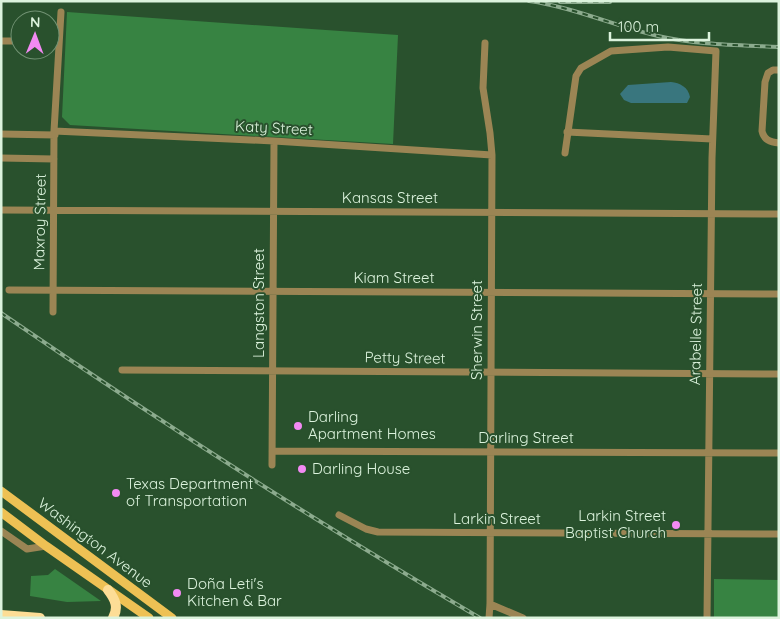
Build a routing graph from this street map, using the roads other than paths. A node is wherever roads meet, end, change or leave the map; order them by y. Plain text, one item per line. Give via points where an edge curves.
1 (61, 12) dead end
2 (60, 17) edge
3 (486, 43) dead end
4 (55, 60) edge
5 (779, 70) edge
6 (567, 132) junction
7 (54, 133) junction
8 (1, 134) edge
9 (712, 139) junction
10 (274, 141) junction
11 (779, 143) edge
12 (565, 153) dead end
13 (492, 154) junction
14 (1, 158) edge
15 (54, 159) junction
16 (1, 210) edge
17 (54, 210) junction
18 (273, 211) junction
19 (492, 212) junction
20 (712, 214) junction
21 (779, 214) edge
22 (9, 290) dead end
23 (53, 290) junction
24 (272, 291) junction
25 (491, 292) junction
26 (711, 293) junction
27 (779, 294) edge
28 (53, 312) dead end
29 (122, 370) dead end
30 (273, 371) junction
31 (491, 372) junction
32 (710, 374) junction
33 (779, 374) edge
34 (272, 451) junction
35 (490, 452) junction
36 (709, 453) junction
37 (779, 454) edge
38 (272, 465) dead end
39 (1, 491) edge
40 (1, 512) edge
41 (30, 512) junction
42 (339, 515) dead end
43 (13, 520) junction
44 (2, 531) edge
45 (491, 533) junction
46 (708, 534) junction
47 (779, 534) edge
48 (46, 546) junction
49 (108, 590) junction
50 (490, 604) junction
51 (1, 615) edge
52 (40, 618) edge
53 (113, 618) edge
54 (149, 618) edge
55 (172, 618) edge
56 (489, 618) edge
57 (523, 618) edge
58 (708, 618) edge

1 - 2 street, Maxroy Street
3 - 13 street, Sherwin Street via 483,88
4 - 7 street, Maxroy Street
5 - 11 street via 768,73 765,82 762,131 771,142
6 - 9 street
6 - 9 street, Arabelle Street via 577,72 605,54 668,47 716,51
6 - 12 street
7 - 8 street, Katy Street
7 - 10 street, Katy Street
7 - 15 street, Maxroy Street
9 - 20 street, Arabelle Street
10 - 13 street, Katy Street
10 - 18 street, Langston Street
13 - 19 street, Sherwin Street
14 - 15 street
15 - 17 street, Maxroy Street
16 - 17 street, Kansas Street
17 - 18 street, Kansas Street
17 - 23 street, Maxroy Street
18 - 19 street, Kansas Street
18 - 24 street, Langston Street
19 - 20 street, Kansas Street
19 - 25 street, Sherwin Street
20 - 21 street, Kansas Street
20 - 26 street, Arabelle Street
22 - 23 street, Kiam Street
23 - 24 street, Kiam Street
23 - 28 street, Maxroy Street
24 - 25 street, Kiam Street
24 - 30 street, Langston Street
25 - 26 street, Kiam Street
25 - 31 street, Sherwin Street
26 - 27 street, Kiam Street
26 - 32 street, Arabelle Street
29 - 30 street, Petty Street
30 - 31 street, Petty Street
30 - 34 street, Langston Street
31 - 32 street, Petty Street
31 - 35 street, Sherwin Street
32 - 33 street, Petty Street
32 - 36 street, Arabelle Street
34 - 35 street, Darling Street
34 - 38 street, Langston Street
35 - 36 street, Darling Street
35 - 45 street, Sherwin Street
36 - 37 street, Darling Street
36 - 46 street, Arabelle Street
39 - 41 main road, Washington Avenue
40 - 43 main road, Washington Avenue
41 - 43 main road via 22,519
41 - 55 main road, Washington Avenue
42 - 45 street, Larkin Street via 366,530 378,532
43 - 48 main road, Washington Avenue
44 - 48 street via 27,549
45 - 46 street, Larkin Street
45 - 50 street, Sherwin Street
46 - 47 street, Larkin Street
46 - 58 street, Arabelle Street
48 - 49 main road, Washington Avenue
49 - 53 highway via 116,604
49 - 54 main road, Washington Avenue
50 - 56 street, Sherwin Street
50 - 57 street
51 - 52 highway

